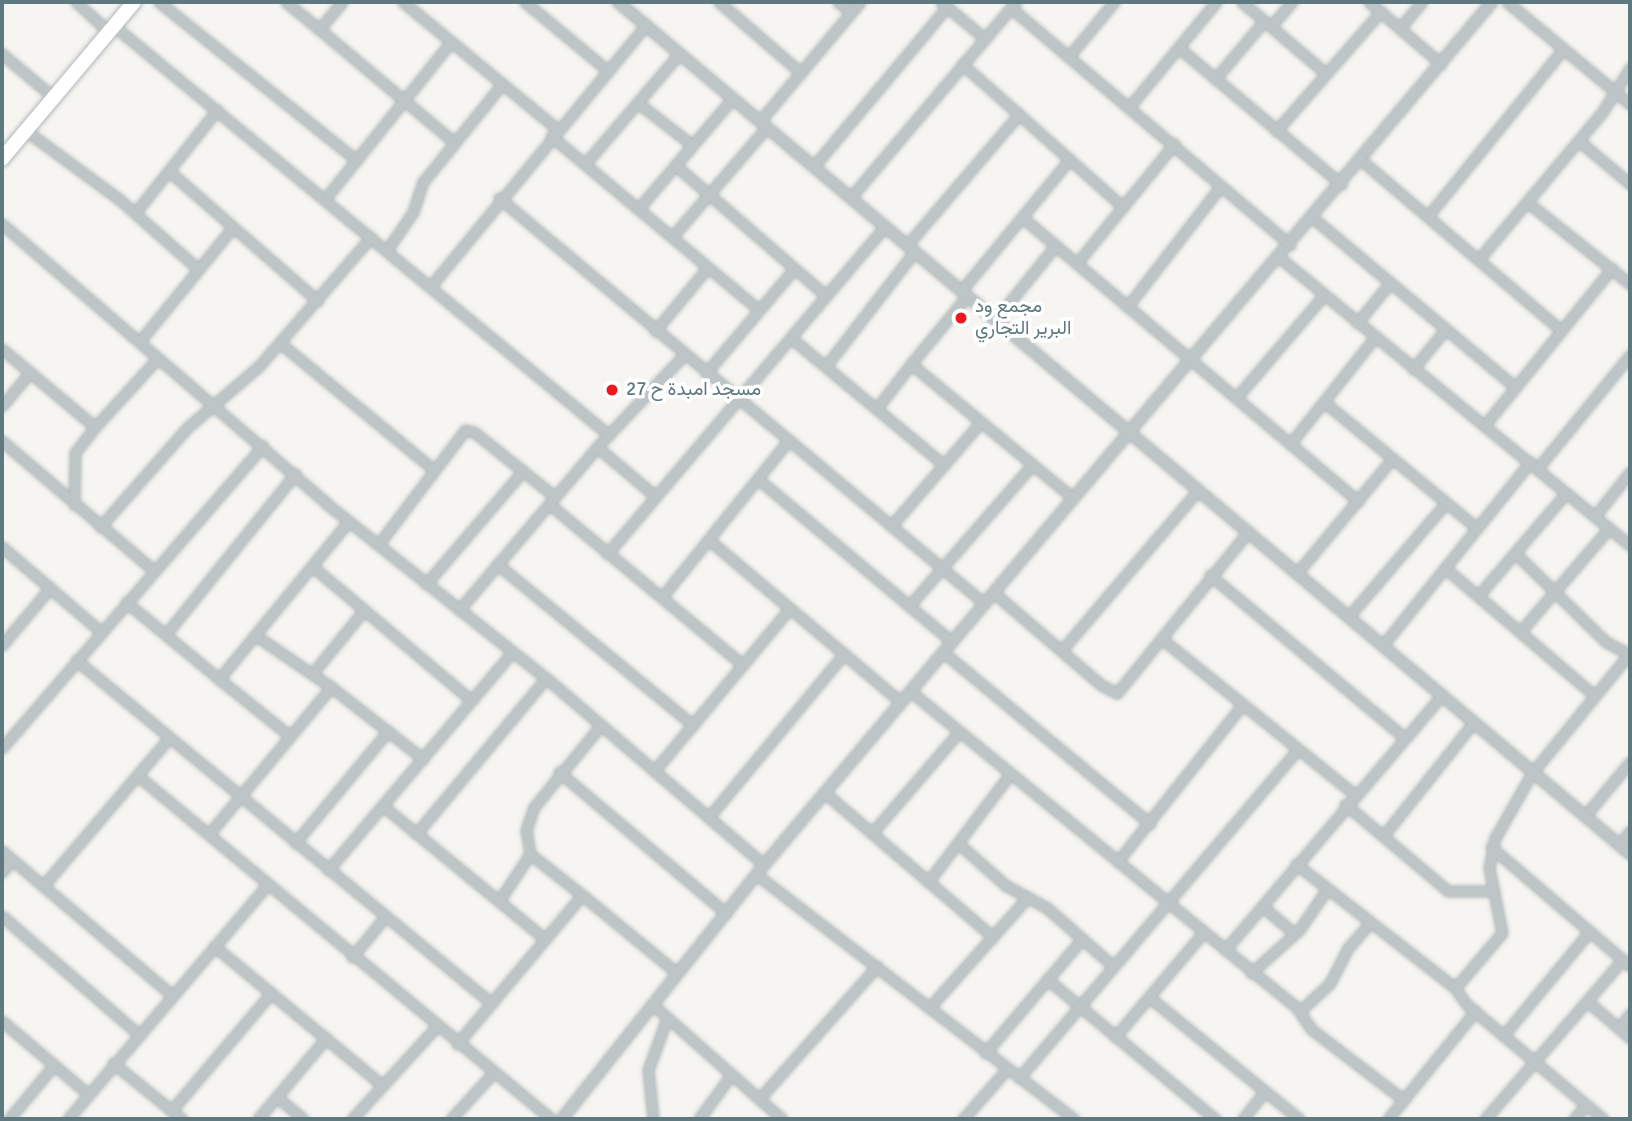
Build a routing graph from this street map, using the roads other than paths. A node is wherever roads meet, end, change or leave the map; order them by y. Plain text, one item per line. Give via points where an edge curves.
1 (76, 2) edge
2 (134, 2) edge
3 (159, 2) edge
4 (286, 2) edge
5 (342, 2) edge
6 (403, 2) edge
7 (525, 2) edge
8 (618, 2) edge
9 (719, 2) edge
10 (838, 2) edge
11 (860, 2) edge
12 (1114, 2) edge
13 (1216, 2) edge
14 (1242, 2) edge
15 (1292, 2) edge
16 (1369, 2) edge
17 (1422, 2) edge
18 (1492, 2) edge
19 (1507, 2) edge
20 (944, 4) edge
21 (1013, 5) edge
22 (1381, 11) junction
23 (851, 12) junction
24 (1267, 23) junction
25 (646, 25) junction
26 (111, 28) junction
27 (1401, 28) junction
28 (319, 29) junction
29 (984, 38) junction
30 (451, 42) junction
31 (1179, 48) junction
32 (1563, 49) junction
33 (2, 54) edge
34 (679, 54) junction
35 (1070, 55) junction
36 (962, 64) junction
37 (1441, 64) junction
38 (1630, 68) edge
39 (607, 70) junction
40 (801, 73) junction
41 (1325, 73) junction
42 (1215, 79) junction
43 (502, 83) junction
44 (1614, 91) junction
45 (53, 97) junction
46 (732, 99) junction
47 (404, 101) junction
48 (638, 103) junction
49 (1630, 104) edge
50 (1130, 106) junction
51 (217, 110) junction
52 (1019, 114) junction
53 (764, 124) junction
54 (25, 130) junction
55 (1276, 131) junction
56 (554, 132) junction
57 (1579, 141) junction
58 (455, 143) junction
59 (1174, 144) junction
60 (692, 145) junction
61 (2, 159) edge
62 (1070, 159) junction
63 (356, 160) junction
64 (1361, 160) junction
65 (585, 164) junction
66 (675, 165) junction
67 (814, 166) junction
68 (170, 172) junction
69 (1341, 184) junction
70 (1630, 184) edge
71 (1221, 186) junction
72 (708, 195) junction
73 (852, 197) junction
74 (499, 198) junction
75 (325, 199) junction
76 (1527, 202) junction
77 (1122, 207) junction
78 (638, 209) junction
79 (135, 213) junction
80 (1428, 216) junction
81 (1023, 218) junction
82 (1313, 218) junction
83 (2, 224) edge
84 (886, 226) junction
85 (232, 228) junction
86 (371, 237) junction
87 (672, 237) junction
88 (1056, 245) junction
89 (1290, 245) junction
90 (911, 248) junction
91 (387, 250) junction
92 (1280, 258) junction
93 (1479, 259) junction
94 (1077, 262) junction
95 (708, 267) junction
96 (1612, 268) junction
97 (198, 269) junction
98 (793, 270) junction
99 (1389, 284) junction
100 (1630, 284) edge
101 (430, 286) junction
102 (964, 294) junction
103 (1324, 295) junction
104 (826, 296) junction
105 (318, 300) junction
106 (1127, 307) junction
107 (759, 310) junction
108 (996, 319) junction
109 (1357, 323) junction
110 (1561, 330) junction
111 (655, 331) junction
112 (1444, 331) junction
113 (1375, 337) junction
114 (791, 338) junction
115 (139, 341) junction
116 (280, 343) junction
117 (2, 349) edge
118 (684, 355) junction
119 (1630, 355) edge
120 (158, 358) junction
121 (1191, 362) junction
122 (911, 363) junction
123 (825, 366) junction
124 (1413, 369) junction
125 (30, 372) junction
126 (706, 373) junction
127 (1516, 387) junction
128 (1236, 398) junction
129 (737, 399) junction
130 (1324, 402) junction
131 (211, 404) junction
132 (2, 406) edge
133 (877, 408) junction
134 (980, 423) junction
135 (1484, 426) junction
136 (95, 428) junction
137 (1132, 432) junction
138 (609, 435) junction
139 (2, 441) edge
140 (787, 442) junction
141 (1290, 443) junction
142 (263, 446) junction
143 (597, 447) junction
144 (1392, 459) junction
145 (944, 465) junction
146 (1032, 465) junction
147 (1534, 466) junction
148 (434, 470) junction
149 (523, 471) junction
150 (1630, 472) edge
151 (295, 474) junction
152 (758, 478) junction
153 (1198, 490) junction
154 (1566, 493) junction
155 (655, 496) junction
156 (1073, 498) junction
157 (552, 500) junction
158 (1357, 501) junction
159 (1446, 503) junction
160 (74, 505) junction
161 (1595, 516) junction
162 (348, 522) junction
163 (891, 526) junction
164 (100, 527) junction
165 (1477, 528) junction
166 (1609, 528) junction
167 (1248, 532) junction
168 (709, 540) junction
169 (378, 545) junction
170 (1630, 546) edge
171 (2, 547) edge
172 (1515, 553) junction
173 (607, 554) junction
174 (497, 564) junction
175 (313, 567) junction
176 (1445, 568) junction
177 (943, 569) junction
178 (153, 570) junction
179 (1297, 573) junction
180 (1210, 575) junction
181 (426, 584) junction
182 (50, 588) junction
183 (1557, 590) junction
184 (994, 593) junction
185 (1478, 596) junction
186 (662, 597) junction
187 (126, 602) junction
188 (985, 604) junction
189 (909, 606) junction
190 (789, 609) junction
191 (364, 610) junction
192 (459, 610) junction
193 (1349, 616) junction
194 (101, 632) junction
195 (1520, 632) junction
196 (166, 634) junction
197 (255, 635) junction
198 (1162, 639) junction
199 (952, 642) junction
200 (2, 645) edge
201 (1383, 645) junction
202 (1062, 650) junction
203 (512, 652) junction
204 (943, 652) junction
205 (844, 654) junction
206 (1630, 655) edge
207 (76, 660) junction
208 (743, 665) junction
209 (312, 674) junction
210 (546, 678) junction
211 (219, 679) junction
212 (331, 687) junction
213 (910, 691) junction
214 (1442, 695) junction
215 (1595, 696) junction
216 (471, 700) junction
217 (901, 702) junction
218 (1242, 705) junction
219 (1474, 722) junction
220 (601, 724) junction
221 (693, 725) junction
222 (388, 731) junction
223 (959, 732) junction
224 (290, 736) junction
225 (1404, 737) junction
226 (167, 739) junction
227 (2, 747) edge
228 (1298, 749) junction
229 (423, 759) junction
230 (1630, 762) edge
231 (655, 770) junction
232 (559, 772) junction
233 (1532, 773) junction
234 (1010, 774) junction
235 (137, 775) junction
236 (825, 793) junction
237 (1354, 794) junction
238 (239, 797) junction
239 (1345, 804) junction
240 (383, 806) junction
241 (1585, 816) junction
242 (709, 817) junction
243 (1150, 824) junction
244 (1630, 831) edge
245 (872, 833) junction
246 (209, 834) junction
247 (416, 834) junction
248 (1384, 835) junction
249 (295, 842) junction
250 (960, 844) junction
251 (1619, 845) junction
252 (1492, 848) junction
253 (2, 851) edge
254 (530, 854) junction
255 (1630, 854) edge
256 (12, 860) junction
257 (1118, 861) junction
258 (1296, 864) junction
259 (328, 870) junction
260 (761, 870) junction
261 (2, 872) edge
262 (928, 882) junction
263 (268, 884) junction
264 (43, 886) junction
265 (1327, 889) junction
266 (1494, 891) junction
267 (582, 895) junction
268 (1028, 897) junction
269 (499, 901) junction
270 (1168, 904) junction
271 (1262, 906) junction
272 (726, 913) junction
273 (2, 916) edge
274 (385, 917) junction
275 (1370, 923) junction
276 (1590, 931) junction
277 (1203, 933) junction
278 (1295, 934) junction
279 (993, 937) junction
280 (545, 939) junction
281 (1082, 939) junction
282 (214, 946) junction
283 (1225, 950) junction
284 (352, 957) junction
285 (1627, 962) edge
286 (877, 966) junction
287 (1113, 967) junction
288 (677, 973) junction
289 (1251, 973) junction
290 (1047, 979) junction
291 (1455, 988) junction
292 (271, 993) junction
293 (172, 996) junction
294 (1149, 997) junction
295 (1587, 1001) junction
296 (491, 1003) junction
297 (653, 1005) junction
298 (1080, 1007) junction
299 (929, 1008) junction
300 (1300, 1011) junction
301 (1475, 1011) junction
302 (1630, 1014) edge
303 (667, 1018) junction
304 (2, 1021) edge
305 (436, 1027) junction
306 (1619, 1028) junction
307 (138, 1034) junction
308 (1503, 1036) junction
309 (1115, 1037) junction
310 (326, 1038) junction
311 (1630, 1038) edge
312 (457, 1044) junction
313 (985, 1053) junction
314 (1534, 1062) junction
315 (113, 1063) junction
316 (54, 1065) junction
317 (1007, 1069) junction
318 (493, 1073) junction
319 (731, 1075) junction
320 (1018, 1078) junction
321 (382, 1085) junction
322 (1265, 1092) junction
323 (88, 1094) junction
324 (277, 1097) junction
325 (759, 1099) junction
326 (1404, 1100) junction
327 (1586, 1105) junction
328 (172, 1111) junction
329 (9, 1119) edge
330 (68, 1119) edge
331 (182, 1119) edge
332 (258, 1119) edge
333 (303, 1119) edge
334 (352, 1119) edge
335 (451, 1119) edge
336 (551, 1119) edge
337 (562, 1119) edge
338 (653, 1119) edge
339 (699, 1119) edge
340 (782, 1119) edge
341 (963, 1119) edge
342 (1074, 1119) edge
343 (1215, 1119) edge
344 (1243, 1119) edge
345 (1298, 1119) edge
346 (1388, 1119) edge
347 (1485, 1119) edge
348 (1574, 1119) edge
349 (1603, 1119) edge

1 - 26 street
2 - 26 highway
3 - 63 street
4 - 28 street
5 - 28 street
6 - 30 street
7 - 39 street
8 - 25 street
9 - 40 street
10 - 23 street
11 - 23 street
12 - 35 street
13 - 31 street
14 - 24 street
15 - 24 street
16 - 22 street
17 - 27 street
18 - 37 street
19 - 32 street
20 - 29 street
20 - 67 street
21 - 29 street
21 - 35 street
22 - 27 street
22 - 41 street
23 - 40 street
24 - 41 street
24 - 42 street
25 - 34 street
25 - 39 street
26 - 45 highway
26 - 51 street
27 - 37 street
28 - 47 street
29 - 36 street
30 - 43 street
30 - 47 street
31 - 42 street
31 - 50 street
32 - 44 street
32 - 80 street
33 - 45 street
34 - 46 street
34 - 48 street
35 - 50 street
36 - 52 street
36 - 73 street
37 - 64 street
38 - 44 street
39 - 56 street
40 - 53 street
41 - 55 street
42 - 55 street
43 - 56 street
43 - 58 street
44 - 49 street
44 - 57 street
45 - 54 highway
46 - 53 street
46 - 60 street
47 - 58 street
47 - 63 street
48 - 60 street
48 - 65 street
50 - 59 street
51 - 68 street
51 - 75 street
52 - 62 street
52 - 90 street
53 - 67 street
53 - 72 street
54 - 61 highway
54 - 79 street
55 - 69 street
56 - 65 street
56 - 74 street
57 - 70 street
57 - 76 street
58 - 91 street via 423,182 410,217
59 - 71 street
59 - 77 street
60 - 66 street
62 - 77 street
62 - 81 street
63 - 75 street
64 - 69 street
64 - 80 street
65 - 78 street
66 - 72 street
66 - 78 street
67 - 73 street
68 - 79 street
68 - 85 street
69 - 82 street
71 - 89 street
71 - 106 street
72 - 87 street
72 - 98 street
73 - 84 street
74 - 101 street
74 - 111 street
75 - 86 street
76 - 93 street
76 - 96 street
77 - 94 street
78 - 87 street
79 - 97 street
80 - 93 street
81 - 88 street
81 - 102 street
82 - 89 street
82 - 99 street
83 - 115 street
84 - 90 street
84 - 104 street
85 - 97 street
85 - 105 street
86 - 91 street
86 - 105 street
87 - 95 street
88 - 94 street
88 - 108 street
89 - 92 street
90 - 102 street
90 - 123 street
91 - 101 street
92 - 103 street
92 - 121 street
93 - 110 street
94 - 106 street
95 - 107 street
95 - 111 street
96 - 100 street
96 - 110 street
97 - 115 street
98 - 104 street
98 - 107 street
99 - 109 street
99 - 112 street
101 - 138 street
102 - 108 street
102 - 122 street
103 - 109 street
103 - 128 street
104 - 114 street
105 - 116 street
106 - 121 street
107 - 126 street
108 - 137 street
109 - 113 street
110 - 127 street
111 - 118 street
112 - 124 street
112 - 127 street
113 - 124 street
113 - 130 street
114 - 123 street
114 - 129 street
115 - 120 street
116 - 131 street via 247,377
116 - 148 street
117 - 125 street
118 - 126 street
118 - 138 street
119 - 147 street
120 - 131 street
120 - 136 street
121 - 128 street
121 - 137 street
122 - 133 street
122 - 134 street
123 - 133 street
124 - 135 street
125 - 132 street
125 - 136 street
126 - 129 street
127 - 135 street
128 - 141 street
129 - 140 street
129 - 155 street
130 - 141 street
130 - 144 street
131 - 142 street
131 - 164 street
133 - 145 street
134 - 145 street
134 - 146 street
135 - 147 street
136 - 160 street via 75,453
137 - 153 street
137 - 156 street
138 - 143 street
139 - 160 street
140 - 152 street
140 - 163 street
141 - 158 street
142 - 151 street
142 - 178 street
143 - 155 street
143 - 157 street
144 - 158 street
144 - 159 street
145 - 163 street
146 - 156 street
146 - 177 street
147 - 154 street
147 - 165 street
148 - 149 street via 468,429
148 - 169 street
149 - 157 street
149 - 181 street
150 - 161 street
151 - 162 street
151 - 196 street
152 - 168 street
152 - 189 street
153 - 167 street
153 - 202 street
154 - 161 street
154 - 172 street
155 - 173 street
156 - 184 street
157 - 173 street
157 - 174 street
158 - 179 street
159 - 165 street
159 - 193 street
160 - 164 street
161 - 166 street
162 - 169 street
162 - 175 street
163 - 177 street
164 - 178 street
165 - 176 street
166 - 170 street
166 - 183 street
167 - 179 street
167 - 180 street
168 - 186 street
168 - 190 street
169 - 181 street
171 - 182 street
172 - 183 street
172 - 185 street
173 - 186 street
174 - 192 street
174 - 221 street
175 - 191 street
175 - 197 street
176 - 185 street
176 - 201 street
177 - 188 street
177 - 189 street
178 - 187 street
179 - 193 street
180 - 198 street
180 - 225 street
181 - 192 street
182 - 194 street
182 - 200 street
183 - 195 street
183 - 206 street via 1606,642
184 - 188 street
184 - 202 street
185 - 195 street
186 - 208 street
187 - 194 street
187 - 196 street
188 - 199 street
189 - 199 street
190 - 205 street
190 - 208 street
191 - 209 street
191 - 216 street
192 - 203 street
193 - 201 street
194 - 207 street
195 - 215 street
196 - 211 street
197 - 209 street
197 - 211 street
198 - 202 street via 1117,694
198 - 218 street
199 - 204 street
201 - 214 street
203 - 210 street
203 - 216 street
204 - 213 street
204 - 243 street
205 - 217 street
205 - 242 street
206 - 215 street
207 - 226 street
207 - 227 street
208 - 221 street
209 - 212 street
210 - 220 street
210 - 247 street
211 - 224 street
212 - 222 street
212 - 224 street
213 - 217 street
213 - 223 street
214 - 219 street
214 - 225 street
215 - 233 street
216 - 229 street
217 - 236 street
218 - 228 street
218 - 243 street
219 - 233 street
219 - 248 street
220 - 231 street
220 - 232 street
221 - 231 street
222 - 229 street
222 - 249 street
223 - 234 street
223 - 245 street
224 - 238 street
225 - 237 street
226 - 235 street
226 - 238 street
228 - 237 street
228 - 270 street
229 - 240 street
230 - 241 street
231 - 242 street
232 - 254 street via 529,816
232 - 272 street
233 - 241 street
233 - 252 street
234 - 250 street
234 - 257 street
235 - 246 street
235 - 264 street
236 - 245 street
236 - 260 street
237 - 239 street
238 - 246 street
238 - 249 street
239 - 248 street
239 - 258 street
240 - 247 street
240 - 259 street
241 - 251 street
242 - 260 street
243 - 257 street
244 - 251 street
245 - 262 street
246 - 263 street
247 - 269 street
248 - 266 street via 1448,891
249 - 259 street
250 - 262 street
250 - 268 street via 1005,885
251 - 255 street
252 - 266 street
252 - 276 street
253 - 256 street
254 - 267 street
254 - 269 street
256 - 261 street
256 - 264 street
257 - 270 street
258 - 265 street
258 - 271 street
259 - 274 street
260 - 272 street
260 - 286 street
262 - 279 street
263 - 282 street
263 - 284 street
264 - 293 street
265 - 275 street
265 - 278 street
266 - 291 street via 1502,933
267 - 280 street
267 - 288 street
268 - 279 street
268 - 281 street
269 - 280 street
270 - 277 street
270 - 287 street
271 - 278 street
271 - 283 street
272 - 288 street
273 - 307 street
274 - 284 street
274 - 296 street
275 - 291 street
275 - 300 street via 1348,948 1332,980
276 - 285 street
276 - 308 street
277 - 283 street
277 - 294 street
278 - 289 street
279 - 299 street
280 - 296 street
281 - 287 street
281 - 290 street
282 - 292 street
282 - 293 street
283 - 289 street
284 - 305 street
285 - 295 street
286 - 299 street
286 - 325 street
287 - 298 street
288 - 297 street
289 - 300 street
290 - 298 street
290 - 313 street
291 - 301 street
292 - 310 street
292 - 328 street
293 - 307 street
294 - 309 street
294 - 322 street
295 - 306 street
295 - 314 street
296 - 312 street
297 - 303 street
297 - 337 street
298 - 309 street
298 - 320 street
299 - 313 street
300 - 326 street via 1311,1029
301 - 308 street
301 - 326 street
302 - 306 street
303 - 319 street
303 - 338 street via 648,1070
304 - 316 street
305 - 312 street
305 - 321 street
306 - 311 street
307 - 315 street
308 - 314 street
309 - 343 street
310 - 321 street
310 - 324 street
312 - 318 street
313 - 317 street
314 - 327 street
314 - 347 street
315 - 323 street
315 - 328 street
316 - 323 street
316 - 329 street
317 - 320 street
317 - 341 street
318 - 335 street
318 - 336 street
319 - 325 street
319 - 339 street
320 - 342 street
321 - 334 street
322 - 344 street
322 - 345 street
323 - 330 street
324 - 332 street
324 - 333 street
325 - 340 street
326 - 346 street
327 - 348 street
327 - 349 street
328 - 331 street

